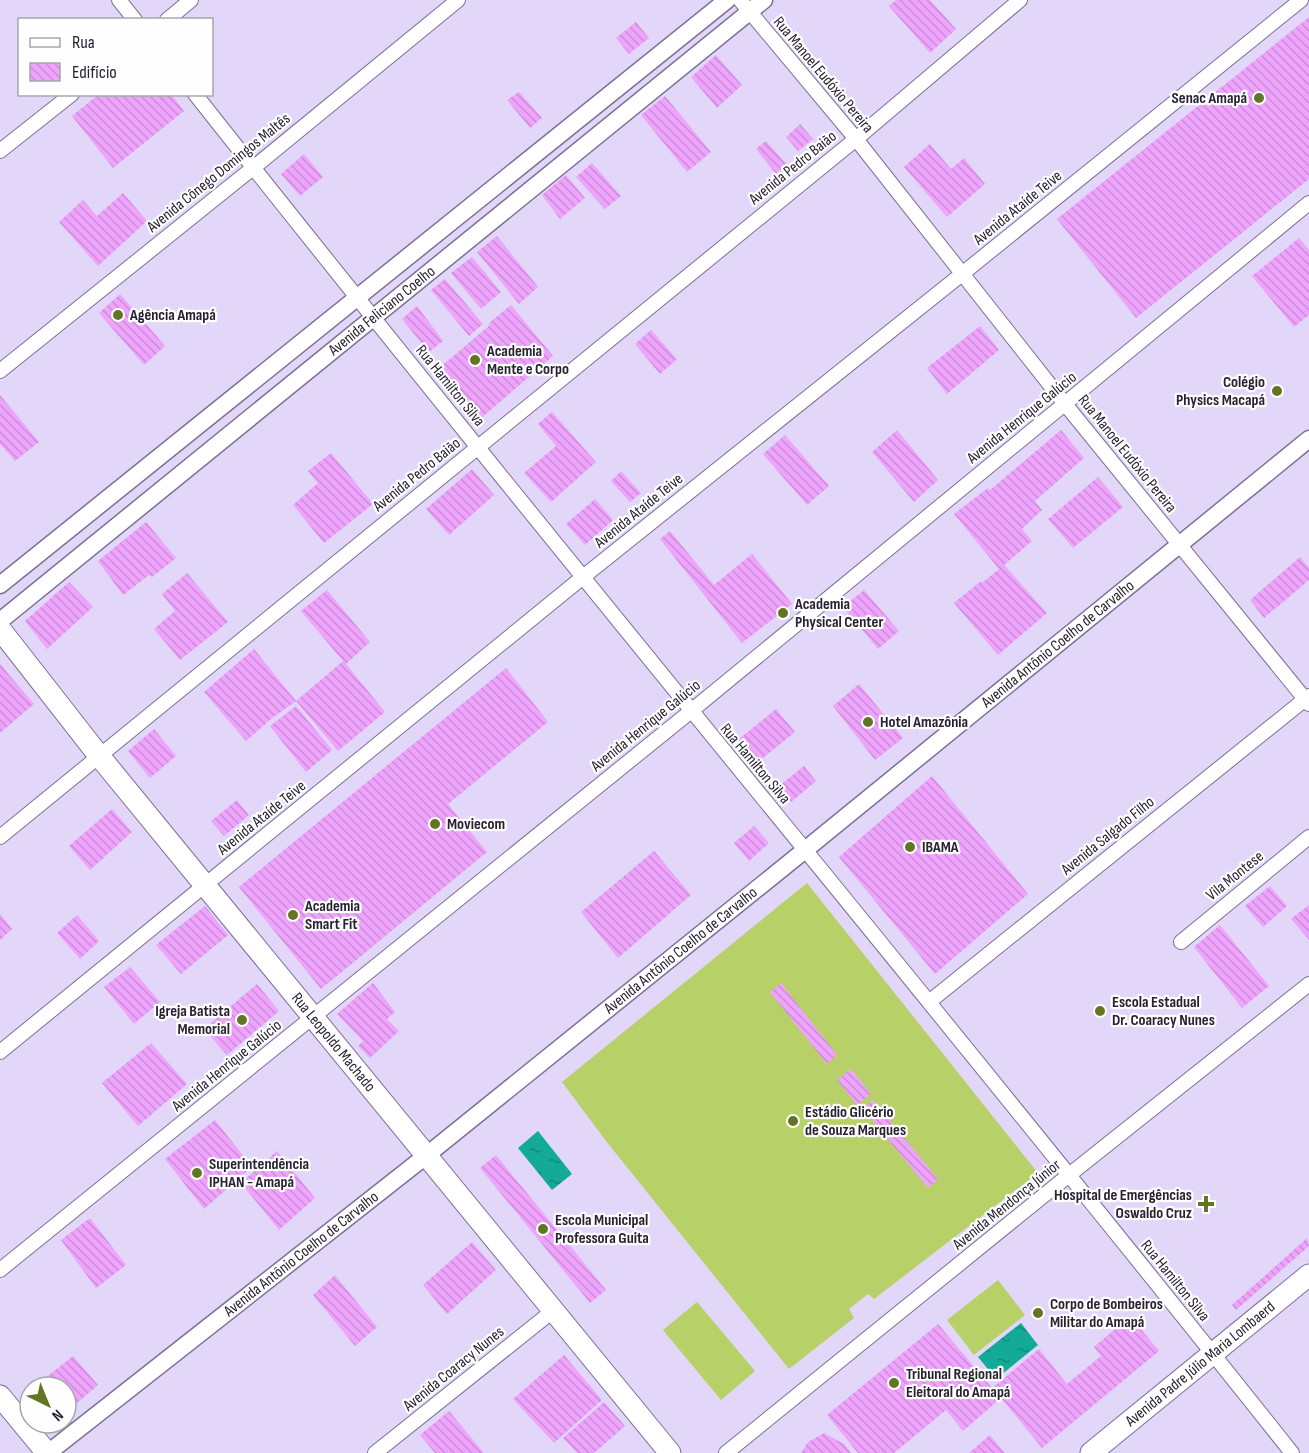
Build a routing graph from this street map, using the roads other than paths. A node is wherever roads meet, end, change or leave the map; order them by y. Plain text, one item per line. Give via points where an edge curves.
1 (119, 0) edge
2 (191, 0) edge
3 (458, 0) edge
4 (728, 0) edge
5 (764, 0) edge
6 (1020, 0) edge
7 (1301, 0) edge
8 (745, 6) edge
9 (133, 18) edge
10 (169, 18) edge
11 (69, 96) edge
12 (197, 96) edge
13 (856, 139) junction
14 (0, 151) edge
15 (538, 151) junction
16 (253, 168) junction
17 (553, 170) junction
18 (1309, 203) edge
19 (962, 274) junction
20 (357, 299) junction
21 (373, 318) junction
22 (0, 371) edge
23 (1065, 404) junction
24 (1309, 439) edge
25 (478, 446) junction
26 (167, 452) junction
27 (183, 472) junction
28 (1180, 545) junction
29 (583, 577) junction
30 (0, 585) edge
31 (0, 621) edge
32 (0, 628) edge
33 (1308, 700) edge
34 (690, 712) junction
35 (100, 757) junction
36 (0, 837) edge
37 (1309, 837) edge
38 (805, 850) junction
39 (206, 885) junction
40 (1181, 942) dead end
41 (1309, 984) edge
42 (929, 1002) junction
43 (314, 1018) junction
44 (0, 1052) edge
45 (427, 1155) junction
46 (1069, 1175) junction
47 (0, 1270) edge
48 (1309, 1275) edge
49 (554, 1310) junction
50 (1213, 1353) junction
51 (0, 1396) edge
52 (47, 1453) edge
53 (375, 1453) edge
54 (670, 1453) edge
55 (726, 1453) edge
56 (1091, 1453) edge
57 (1292, 1453) edge

1 - 9 street
2 - 10 street
3 - 16 street, Avenida Cônego Domingos Maltês
4 - 15 street, Avenida Feliciano Coelho
5 - 8 street, Avenida Feliciano Coelho
6 - 13 street, Avenida Pedro Baião
7 - 19 street, Avenida Ataíde Teive
8 - 13 street, Rua Manoel Eudóxio Pereira
8 - 17 street, Avenida Feliciano Coelho
11 - 14 street
12 - 16 street, Rua Hamilton Silva
13 - 19 street, Rua Manoel Eudóxio Pereira
13 - 25 street, Avenida Pedro Baião
15 - 17 street
15 - 20 street, Avenida Feliciano Coelho
16 - 20 street, Rua Hamilton Silva
16 - 22 street, Avenida Cônego Domingos Maltês
17 - 21 street, Avenida Feliciano Coelho
18 - 23 street, Avenida Henrique Galúcio
19 - 23 street, Rua Manoel Eudóxio Pereira
19 - 29 street, Avenida Ataíde Teive
20 - 21 street, Rua Hamilton Silva
20 - 26 street, Avenida Feliciano Coelho
21 - 25 street, Rua Hamilton Silva
21 - 27 street, Avenida Feliciano Coelho
23 - 28 street, Rua Manoel Eudóxio Pereira
23 - 34 street, Avenida Henrique Galúcio
24 - 28 street, Avenida Antônio Coelho de Carvalho
25 - 29 street, Rua Hamilton Silva
25 - 35 street, Avenida Pedro Baião
26 - 27 street
26 - 30 street, Avenida Feliciano Coelho
27 - 31 street, Avenida Feliciano Coelho
28 - 33 street, Rua Manoel Eudóxio Pereira
28 - 38 street, Avenida Antônio Coelho de Carvalho
29 - 34 street, Rua Hamilton Silva
29 - 39 street, Avenida Ataíde Teive
32 - 35 main road, Rua Leopoldo Machado
33 - 42 street, Avenida Salgado Filho
34 - 38 street, Rua Hamilton Silva
34 - 43 street, Avenida Henrique Galúcio
35 - 36 street, Avenida Pedro Baião
35 - 39 main road, Rua Leopoldo Machado
37 - 40 street, Vila Montese
38 - 42 street, Rua Hamilton Silva
38 - 45 street, Avenida Antônio Coelho de Carvalho
39 - 43 main road, Rua Leopoldo Machado
39 - 44 street, Avenida Ataíde Teive
41 - 46 street, Avenida Mendonça Júnior
42 - 46 street, Rua Hamilton Silva
43 - 45 main road, Rua Leopoldo Machado
43 - 47 street, Avenida Henrique Galúcio
45 - 49 main road, Rua Leopoldo Machado
45 - 52 street, Avenida Antônio Coelho de Carvalho
46 - 50 street, Rua Hamilton Silva
46 - 55 street, Avenida Mendonça Júnior
48 - 50 main road, Avenida Padre Júlio Maria Lombaerd
49 - 53 street, Avenida Coaracy Nunes
49 - 54 main road, Rua Leopoldo Machado
50 - 56 main road, Avenida Padre Júlio Maria Lombaerd
50 - 57 street, Rua Hamilton Silva
51 - 52 main road

